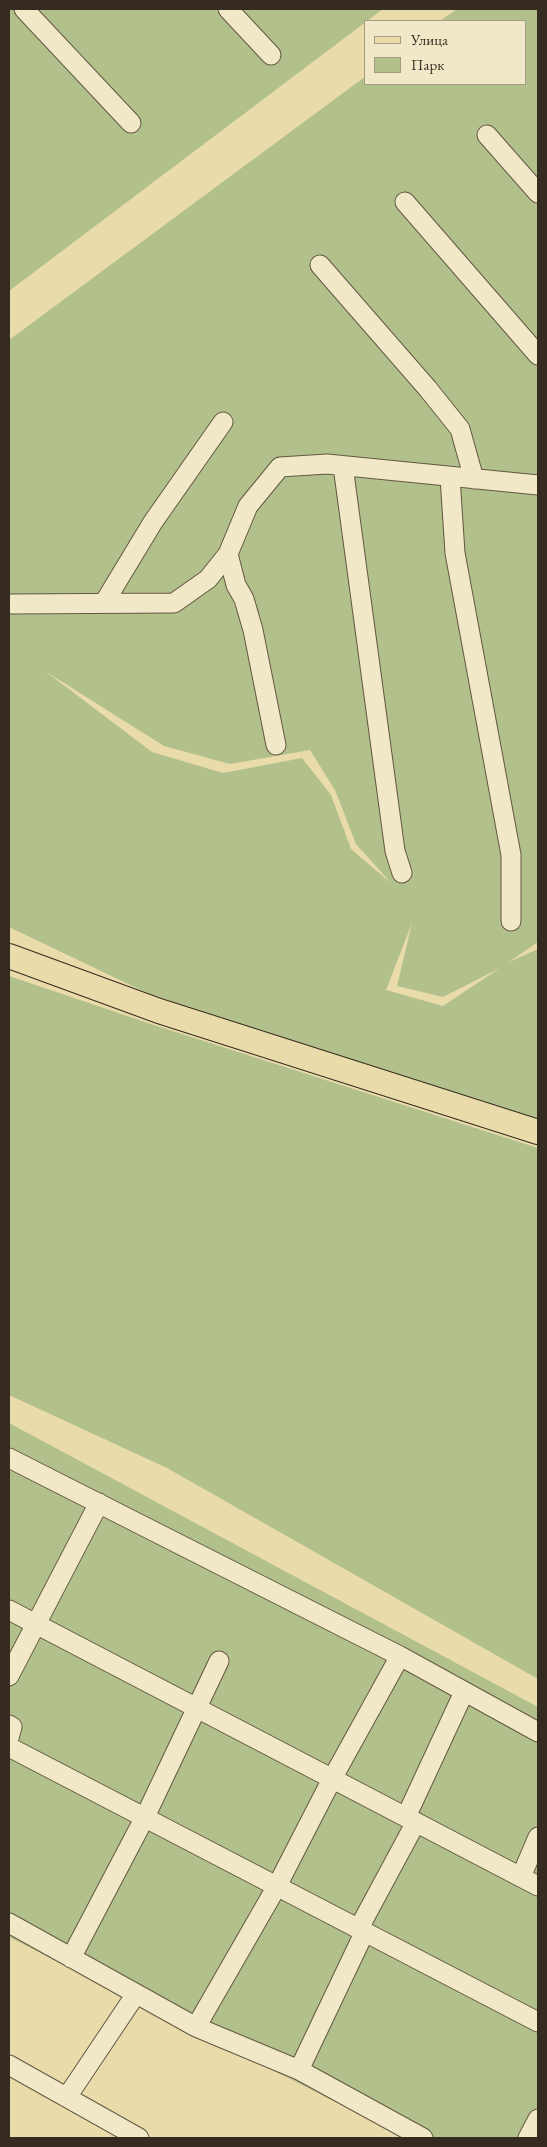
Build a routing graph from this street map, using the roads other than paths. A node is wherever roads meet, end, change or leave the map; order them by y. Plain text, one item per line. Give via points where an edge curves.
1 (24, 9) edge
2 (228, 9) edge
3 (272, 55) dead end
4 (131, 123) dead end
5 (487, 135) dead end
6 (538, 193) edge
7 (405, 202) dead end
8 (320, 264) dead end
9 (538, 355) edge
10 (223, 422) dead end
11 (343, 466) junction
12 (450, 477) junction
13 (474, 479) junction
14 (538, 485) edge
15 (228, 554) junction
16 (104, 603) junction
17 (9, 604) edge
18 (276, 744) dead end
19 (402, 873) dead end
20 (512, 921) dead end
21 (9, 956) edge
22 (538, 1132) edge
23 (9, 1458) edge
24 (99, 1503) junction
25 (9, 1610) edge
26 (36, 1624) junction
27 (400, 1656) junction
28 (219, 1661) dead end
29 (9, 1676) edge
30 (464, 1692) junction
31 (196, 1707) junction
32 (9, 1725) edge
33 (538, 1732) edge
34 (9, 1738) edge
35 (9, 1747) edge
36 (332, 1778) junction
37 (145, 1818) junction
38 (411, 1820) junction
39 (538, 1836) edge
40 (521, 1877) junction
41 (277, 1886) junction
42 (538, 1886) edge
43 (9, 1923) edge
44 (362, 1930) junction
45 (71, 1958) junction
46 (136, 1994) junction
47 (538, 2022) edge
48 (196, 2027) junction
49 (9, 2065) edge
50 (299, 2070) junction
51 (67, 2098) junction
52 (538, 2120) edge
53 (139, 2138) edge
54 (423, 2138) edge
55 (528, 2138) edge

1 - 4 street
2 - 3 street
5 - 6 street
7 - 9 street
8 - 13 street via 460,429
10 - 16 street via 153,522
11 - 12 street
11 - 15 street via 280,467 248,506
11 - 19 street via 394,852
12 - 13 street
12 - 20 street via 455,553 511,855
13 - 14 street
15 - 16 street via 208,579 174,603
15 - 18 street via 253,630
16 - 17 street
21 - 22 main road via 160,1011
23 - 24 street
24 - 26 street
24 - 27 street
25 - 26 street
26 - 29 street
26 - 31 street
27 - 30 street
27 - 36 street
28 - 31 street
30 - 33 street
30 - 38 street
31 - 36 street
31 - 37 street
32 - 34 street via 12,1727
35 - 37 street
36 - 38 street
36 - 41 street
37 - 41 street
37 - 45 street
38 - 40 street
38 - 44 street
39 - 40 street
40 - 42 street
41 - 44 street
41 - 48 street
43 - 45 street
44 - 47 street
44 - 50 street
45 - 46 street
46 - 48 street
46 - 51 street
48 - 50 street
49 - 51 street
50 - 54 street
51 - 53 street
52 - 55 street

